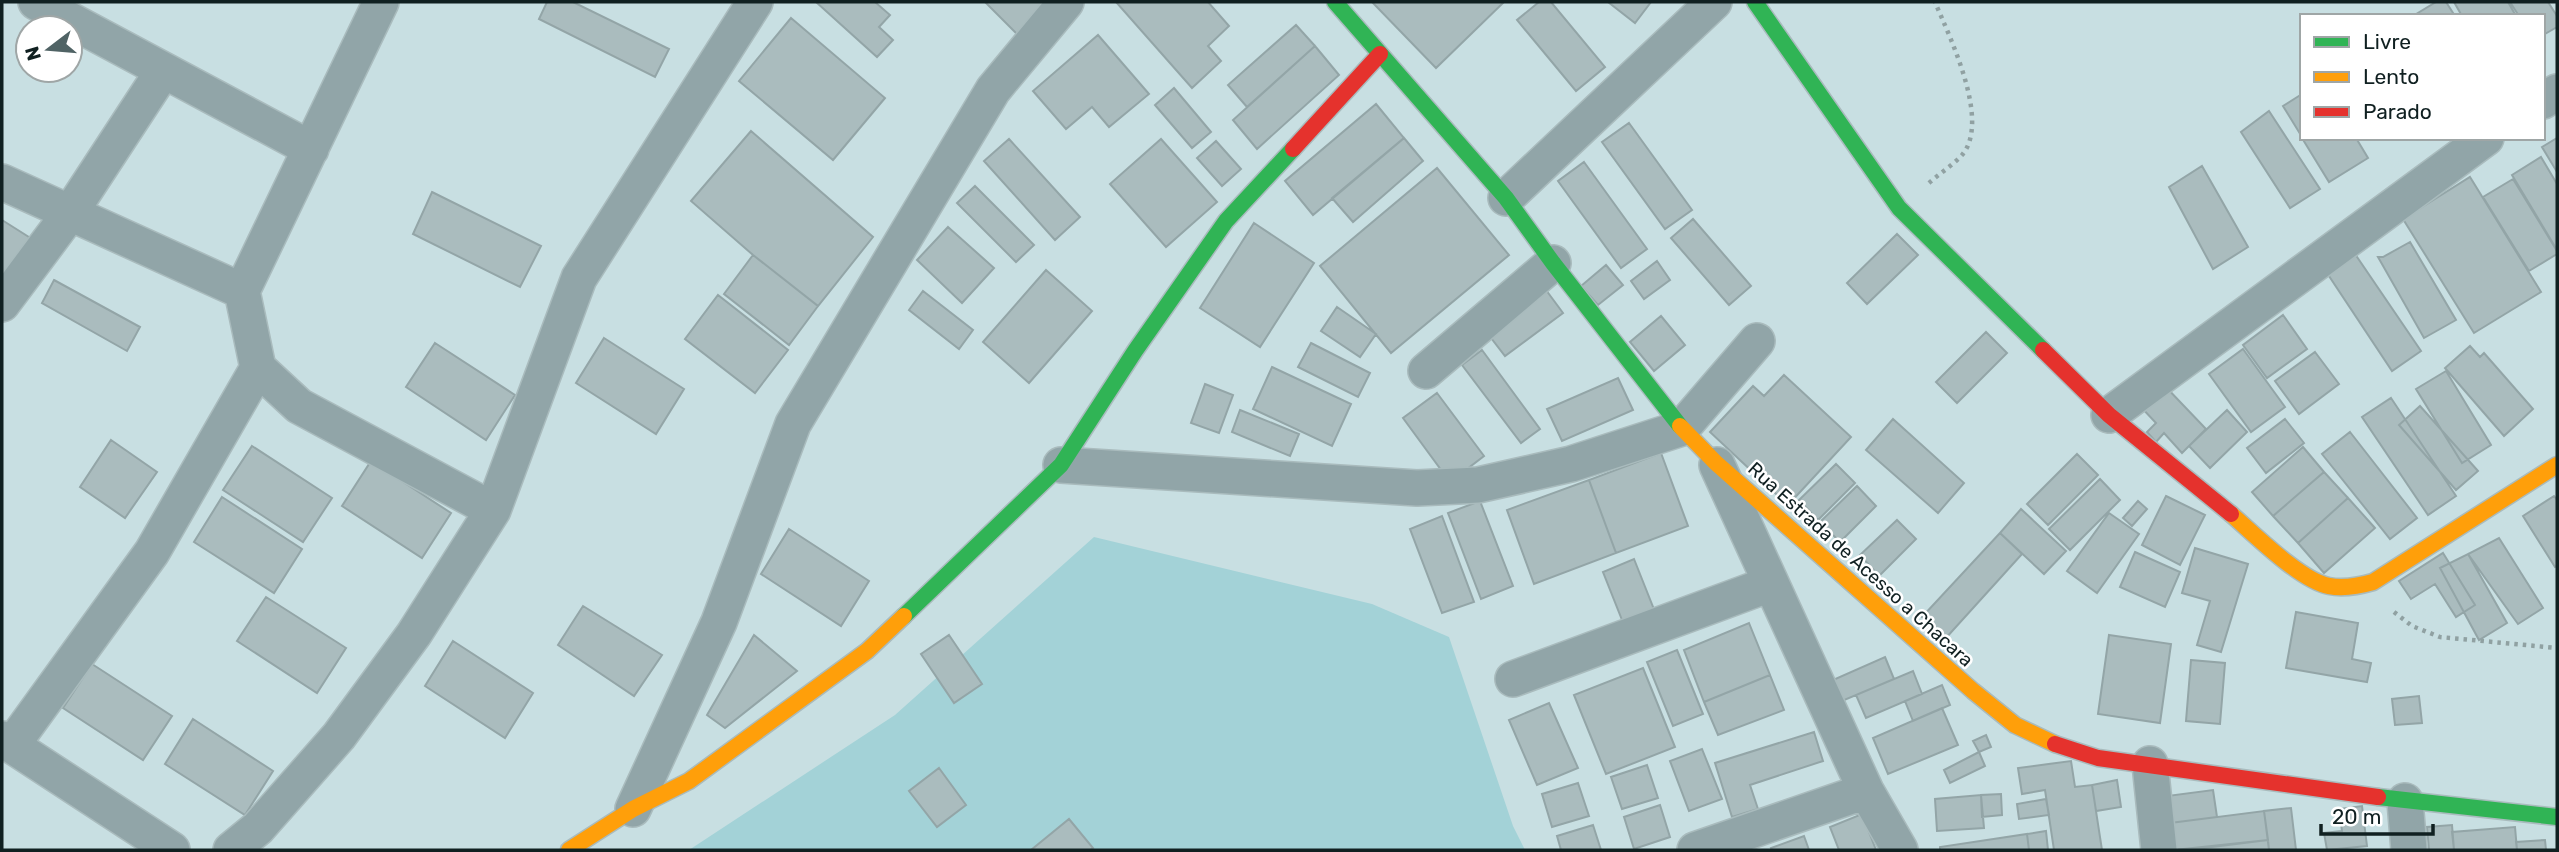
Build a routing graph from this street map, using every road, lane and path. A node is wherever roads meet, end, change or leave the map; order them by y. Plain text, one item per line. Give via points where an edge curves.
1 (36, 2) edge
2 (381, 2) edge
3 (755, 2) edge
4 (1066, 2) edge
5 (1335, 2) edge
6 (1714, 2) edge
7 (1755, 2) edge
8 (1936, 2) edge
9 (1380, 54) junction
10 (163, 71) junction
11 (2483, 140) edge
12 (311, 149) junction
13 (2, 182) edge
14 (1506, 198) junction
15 (1899, 208) junction
16 (69, 214) junction
17 (1553, 264) junction
18 (242, 291) junction
19 (2, 304) edge
20 (1757, 341) dead end
21 (258, 368) junction
22 (1426, 371) dead end
23 (2109, 415) junction
24 (1682, 428) junction
25 (1716, 463) junction
26 (1061, 465) junction
27 (2557, 465) edge
28 (493, 510) junction
29 (2373, 582) junction
30 (1770, 584) junction
31 (2557, 648) edge
32 (1513, 679) dead end
33 (7, 742) edge
34 (2150, 764) junction
35 (1867, 791) junction
36 (2405, 801) junction
37 (633, 810) junction
38 (2557, 817) edge
39 (172, 850) edge
40 (232, 850) edge
41 (569, 850) edge
42 (1695, 850) edge
43 (1900, 850) edge
44 (2159, 850) edge
45 (2409, 850) edge

1 - 10 street
2 - 12 street
3 - 28 street via 579,278
4 - 37 street via 993,90 793,424 719,622
5 - 9 street, Rua Estrada de Acesso a Chacara
6 - 14 street
7 - 15 street
8 - 15 path via 1969,93 1974,123 1964,153
9 - 14 street, Rua Estrada de Acesso a Chacara
9 - 26 street via 1226,220
10 - 12 street
10 - 16 street
11 - 23 street
12 - 18 street
13 - 16 street
14 - 17 street, Rua Estrada de Acesso a Chacara
15 - 23 street
16 - 18 street
16 - 19 street
17 - 22 street
17 - 24 street, Rua Estrada de Acesso a Chacara
18 - 21 street
20 - 24 street
21 - 28 street via 299,406
21 - 33 street via 152,552
23 - 29 street via 2311,580 2350,589
24 - 25 street, Rua Estrada de Acesso a Chacara
24 - 26 street via 1571,464 1478,485 1417,488
25 - 30 street
25 - 34 street, Rua Estrada de Acesso a Chacara via 2015,725 2065,749
26 - 37 street via 867,651 689,781
27 - 29 street
28 - 40 street via 414,634 339,736 258,828
29 - 31 path via 2393,611 2412,626 2440,637
30 - 32 street
30 - 35 street
33 - 39 street
34 - 36 street, Rua Estrada de Acesso a Chacara
34 - 44 street
35 - 42 street
35 - 43 street
36 - 38 street, Rua Estrada de Acesso a Chacara
36 - 45 street
37 - 41 street

